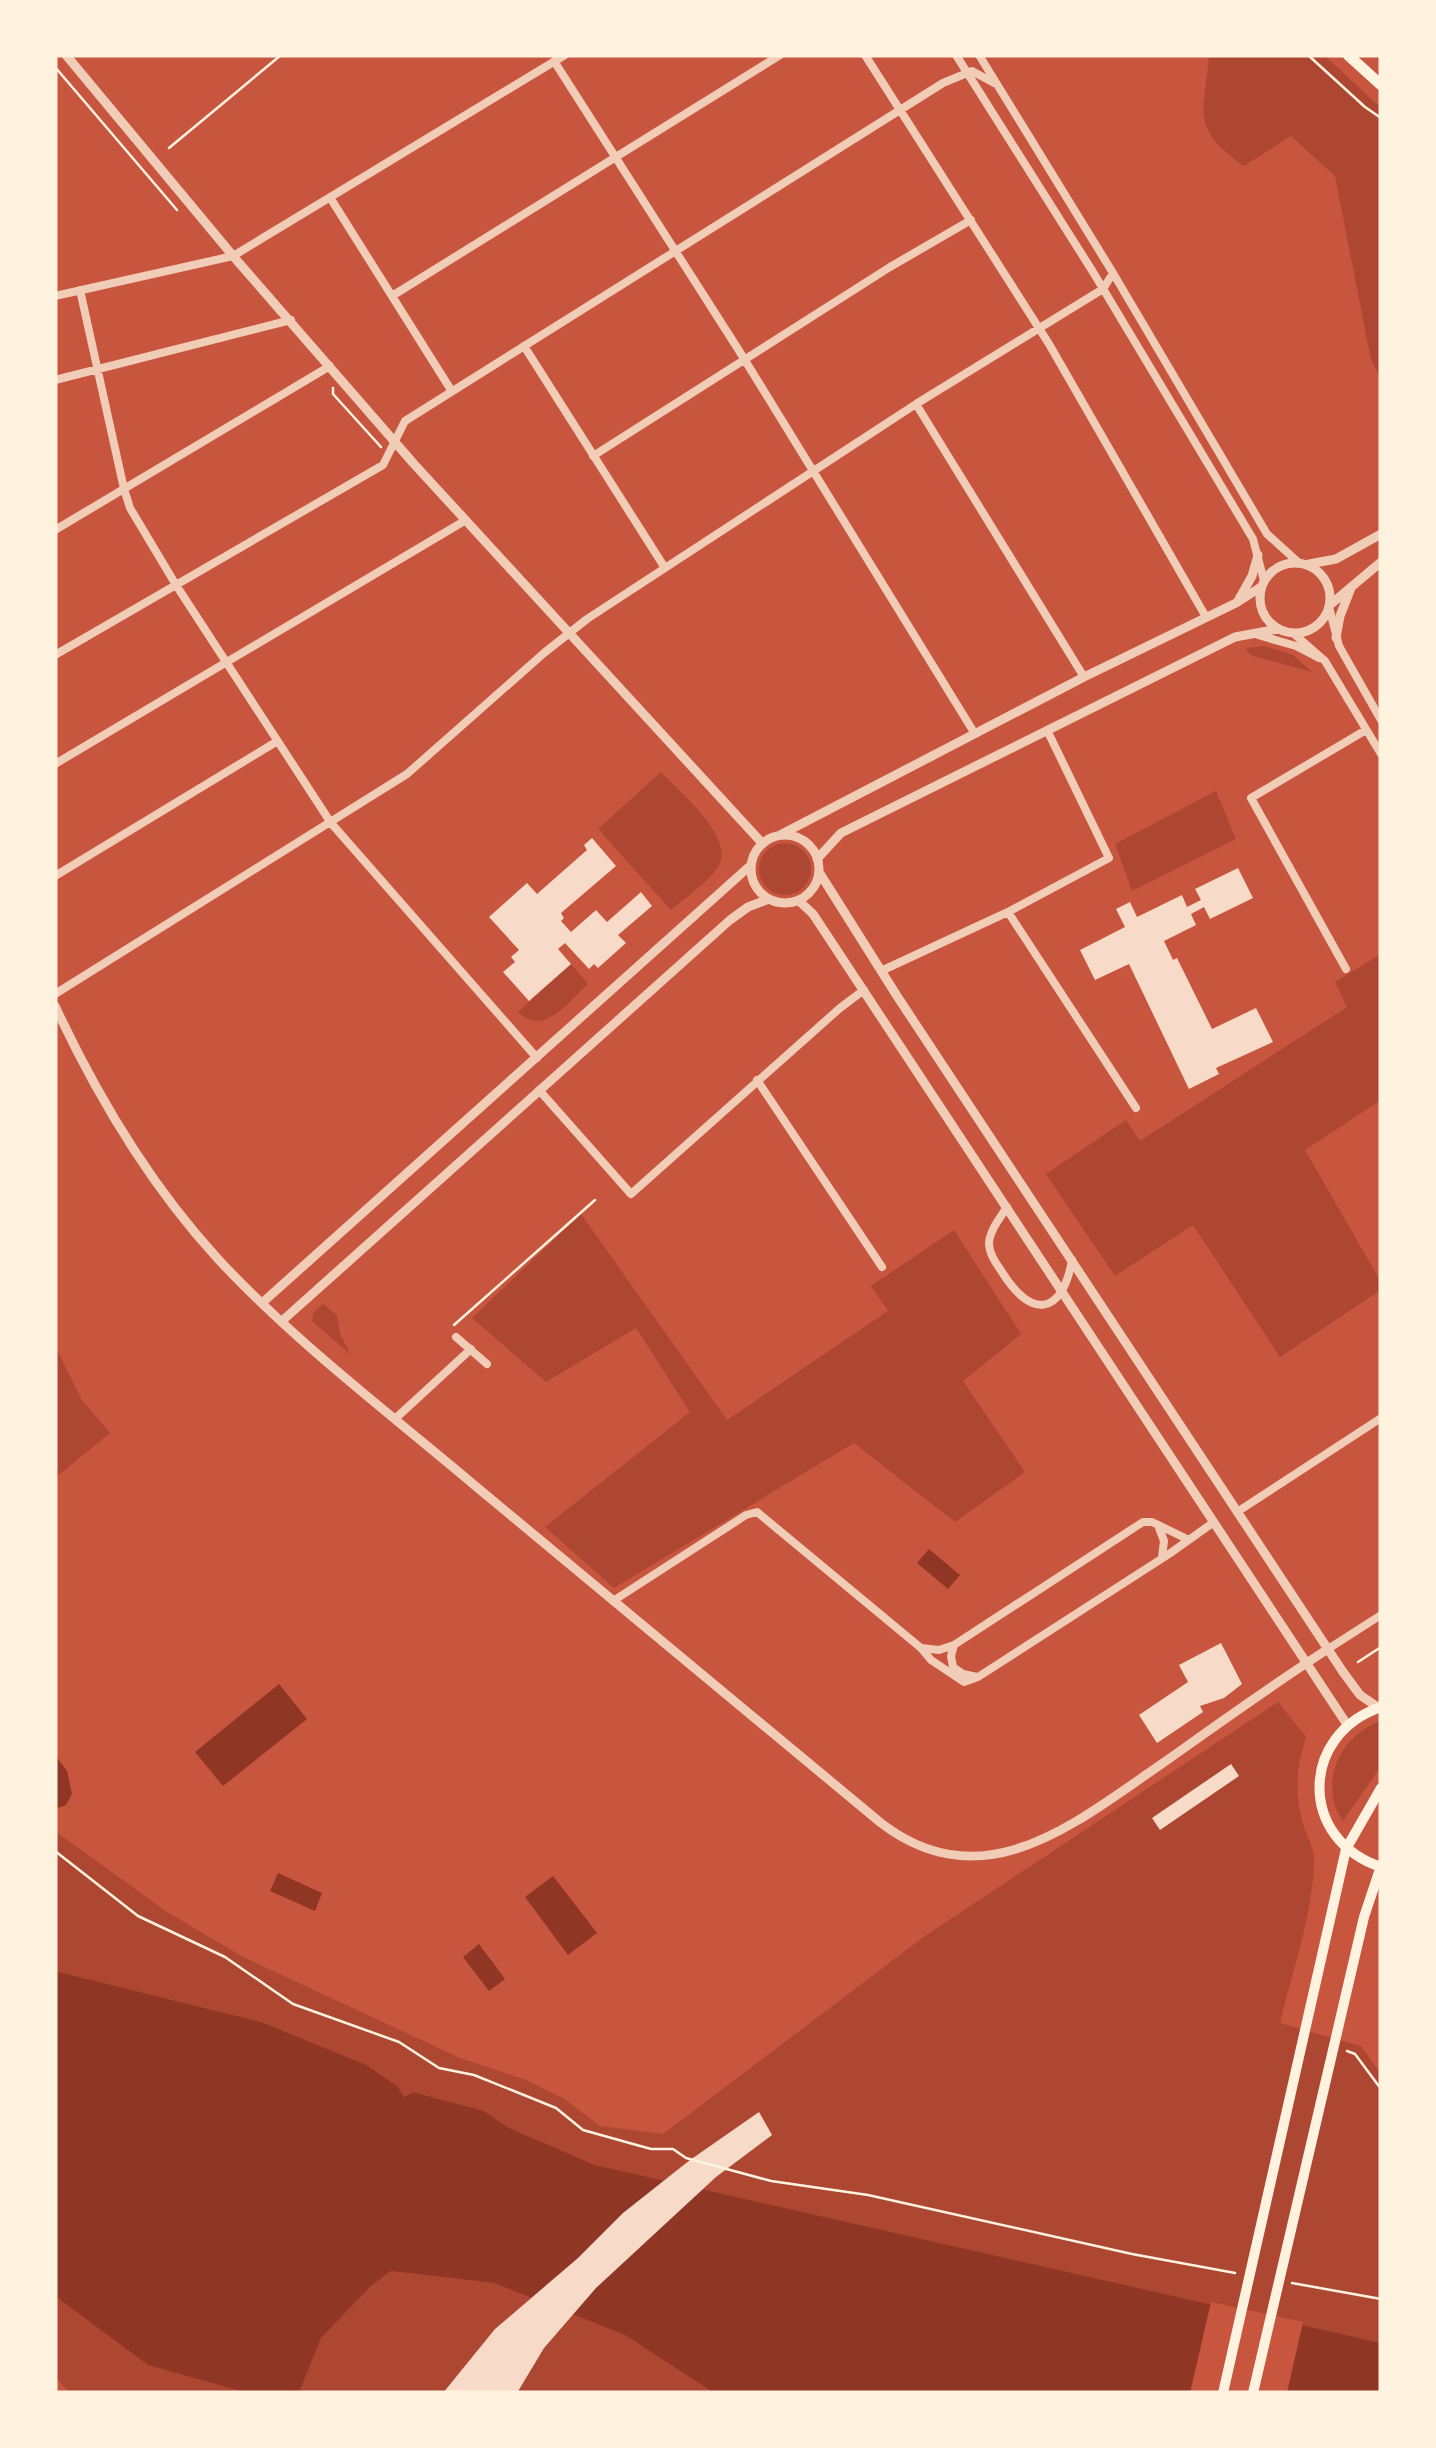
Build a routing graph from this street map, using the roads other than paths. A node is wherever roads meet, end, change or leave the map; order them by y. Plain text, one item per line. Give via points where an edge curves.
1 (66, 55) edge
2 (564, 55) edge
3 (780, 55) edge
4 (865, 55) edge
5 (956, 55) edge
6 (979, 55) edge
7 (1348, 55) edge
8 (554, 61) junction
9 (968, 71) junction
10 (994, 83) junction
11 (1381, 85) edge
12 (901, 111) junction
13 (616, 157) junction
14 (331, 199) junction
15 (971, 220) junction
16 (674, 253) junction
17 (233, 256) junction
18 (1114, 272) junction
19 (1102, 289) junction
20 (80, 290) junction
21 (55, 296) edge
22 (392, 296) junction
23 (291, 320) junction
24 (1040, 328) junction
25 (524, 346) junction
26 (745, 360) junction
27 (330, 366) junction
28 (98, 369) junction
29 (55, 380) edge
30 (451, 390) junction
31 (916, 404) junction
32 (395, 442) junction
33 (594, 456) junction
34 (813, 472) junction
35 (124, 489) junction
36 (466, 520) junction
37 (55, 530) edge
38 (1381, 534) edge
39 (1258, 554) junction
40 (1381, 562) edge
41 (1303, 564) junction
42 (664, 568) junction
43 (1263, 584) junction
44 (176, 585) junction
45 (1352, 585) junction
46 (1236, 603) junction
47 (1330, 607) junction
48 (1206, 617) junction
49 (1278, 628) junction
50 (569, 631) junction
51 (1248, 633) junction
52 (1293, 633) junction
53 (1336, 638) junction
54 (55, 655) edge
55 (1326, 661) junction
56 (226, 664) junction
57 (1084, 677) junction
58 (1381, 720) edge
59 (1048, 730) junction
60 (1366, 730) junction
61 (976, 734) junction
62 (276, 742) junction
63 (1381, 754) edge
64 (55, 764) edge
65 (331, 824) junction
66 (780, 835) junction
67 (762, 844) junction
68 (817, 858) junction
69 (751, 865) junction
70 (818, 872) junction
71 (55, 876) edge
72 (769, 900) junction
73 (798, 900) junction
74 (1008, 912) junction
75 (1346, 969) dead end
76 (881, 971) junction
77 (864, 990) junction
78 (55, 994) edge
79 (55, 1006) edge
80 (538, 1058) junction
81 (758, 1080) junction
82 (538, 1090) junction
83 (1136, 1108) dead end
84 (1007, 1207) junction
85 (1072, 1260) junction
86 (882, 1267) dead end
87 (1062, 1291) junction
88 (262, 1303) junction
89 (282, 1320) junction
90 (452, 1334) road end
91 (471, 1350) junction
92 (486, 1364) dead end
93 (396, 1418) junction
94 (1381, 1418) edge
95 (1238, 1512) junction
96 (1214, 1522) junction
97 (1158, 1525) junction
98 (1187, 1539) junction
99 (1162, 1557) junction
100 (614, 1601) junction
101 (1381, 1615) edge
102 (954, 1645) junction
103 (922, 1648) junction
104 (1328, 1649) junction
105 (1307, 1662) junction
106 (978, 1677) junction
107 (1380, 1708) edge
108 (1348, 1726) junction
109 (1381, 1788) edge
110 (1346, 1849) junction
111 (1381, 1867) edge
112 (1223, 2393) edge
113 (1253, 2393) edge

1 - 17 street
2 - 8 street
3 - 13 street
4 - 12 street
5 - 9 street
6 - 10 street
7 - 11 main road
8 - 13 street
8 - 14 street
9 - 10 street
9 - 12 street
9 - 19 street
10 - 18 street
12 - 15 street
12 - 16 street
13 - 16 street
13 - 22 street
14 - 17 street
14 - 22 street
15 - 24 street
15 - 26 street
16 - 25 street
16 - 26 street
17 - 20 street
17 - 23 street
18 - 19 street
18 - 41 street via 1267,534
19 - 24 street
19 - 39 street
20 - 21 street
20 - 28 street
22 - 30 street
23 - 27 street
23 - 28 street
24 - 31 street
24 - 48 street
25 - 30 street
25 - 33 street
26 - 33 street
26 - 34 street
27 - 32 street
27 - 35 street
28 - 29 street
28 - 35 street
30 - 32 street via 405,421
31 - 34 street
31 - 57 street
32 - 36 street
32 - 44 street via 382,465
33 - 42 street
34 - 42 street
34 - 61 street
35 - 37 street
35 - 44 street
36 - 50 street
36 - 56 street
38 - 41 street via 1336,559
39 - 43 street
39 - 46 street
40 - 45 street
41 - 43 street via 1279,566
41 - 47 street via 1324,578
42 - 50 street
43 - 46 street
43 - 49 street via 1261,607
44 - 54 street
44 - 56 street
45 - 47 street
45 - 53 street
46 - 48 street
47 - 52 street via 1315,627
47 - 53 street
48 - 57 street
49 - 51 street
49 - 52 street
50 - 65 street via 407,774
50 - 67 street
51 - 55 street
51 - 59 street
52 - 55 street
53 - 58 street
55 - 60 street
56 - 62 street
56 - 64 street
57 - 61 street
59 - 68 street via 840,833
59 - 74 street via 1109,858
60 - 63 street
60 - 75 street via 1250,798
61 - 66 street
62 - 65 street
62 - 71 street
65 - 78 street
65 - 80 street
66 - 67 street
66 - 68 street via 800,839
67 - 69 street
68 - 70 street
69 - 72 street via 756,889
69 - 80 street
70 - 73 street via 810,892
70 - 76 street
72 - 73 street
72 - 82 street via 730,920
73 - 77 street
74 - 76 street
74 - 83 street
76 - 85 street
77 - 81 street
77 - 84 street
79 - 88 street via 153,1176 204,1244
80 - 88 street
81 - 82 street via 630,1194
81 - 86 street
82 - 89 street
84 - 87 street
84 - 87 street via 989,1247 1013,1290 1039,1304
85 - 87 street
85 - 95 street
87 - 96 street
88 - 89 street
89 - 93 street
90 - 91 street
91 - 92 street
91 - 93 street
93 - 100 street
94 - 95 street
95 - 104 street
96 - 98 street
96 - 105 street
97 - 98 street
97 - 99 street
97 - 102 street via 1139,1524
98 - 99 street
99 - 106 street
100 - 103 street via 757,1512
100 - 105 street via 890,1830 940,1854 992,1856 1058,1833
101 - 104 street
102 - 103 street
102 - 106 street via 953,1666
103 - 106 street via 958,1681
104 - 105 street
104 - 107 street via 1354,1688
105 - 108 street
107 - 108 main road
108 - 110 main road via 1327,1752 1319,1783 1323,1814
109 - 110 main road
110 - 111 main road
110 - 112 main road
111 - 113 main road

